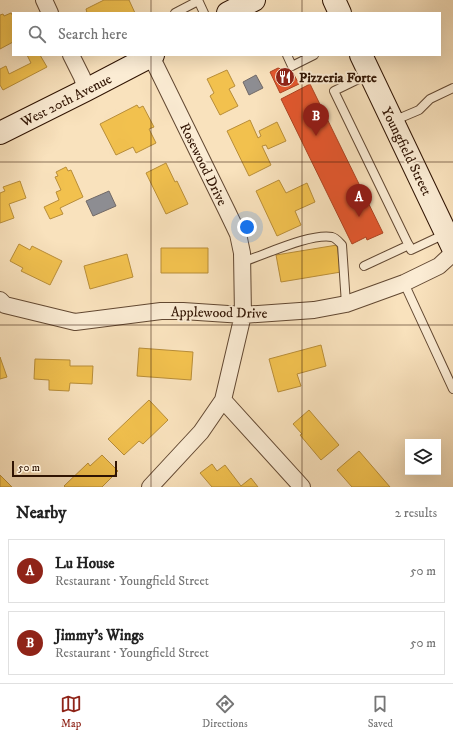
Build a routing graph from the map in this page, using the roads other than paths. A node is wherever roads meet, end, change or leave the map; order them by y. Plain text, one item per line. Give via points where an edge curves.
1 (44, 0) edge
2 (334, 0) edge
3 (198, 1) edge
4 (254, 2) edge
5 (50, 12) edge
6 (177, 12) edge
7 (204, 12) edge
8 (230, 12) edge
9 (340, 12) edge
10 (72, 56) edge
11 (152, 56) edge
12 (287, 56) edge
13 (312, 56) edge
14 (365, 65) edge
15 (453, 88) edge
16 (86, 90) junction
17 (393, 122) junction
18 (0, 133) edge
19 (409, 244) junction
20 (451, 245) edge
21 (242, 262) junction
22 (364, 266) dead end
23 (404, 283) junction
24 (0, 300) edge
25 (346, 304) junction
26 (243, 315) junction
27 (453, 389) edge
28 (223, 400) junction
29 (150, 487) edge
30 (302, 487) edge

1 - 5 street
2 - 9 street
3 - 6 lane
3 - 7 lane
4 - 8 street
10 - 16 street
11 - 16 street, West 20th Avenue
11 - 21 street, Rosewood Drive via 228,211 238,234
12 - 13 lane via 292,66
14 - 17 street, Youngfield Street
14 - 19 lane via 334,91
15 - 17 lane via 430,99 419,110
16 - 18 street, West 20th Avenue
17 - 20 street, Youngfield Street
19 - 20 lane via 412,250
19 - 22 lane
20 - 23 street, Applewood Drive via 439,266
21 - 25 lane via 289,245 321,237 334,238 342,244
21 - 26 street, Rosewood Drive
23 - 25 street, Applewood Drive
23 - 27 lane
24 - 26 street, Applewood Drive via 5,305 76,322 161,311
25 - 26 street, Applewood Drive via 314,310
26 - 28 street, Rosewood Drive
28 - 29 street, Rosewood Drive via 200,432
28 - 30 street

